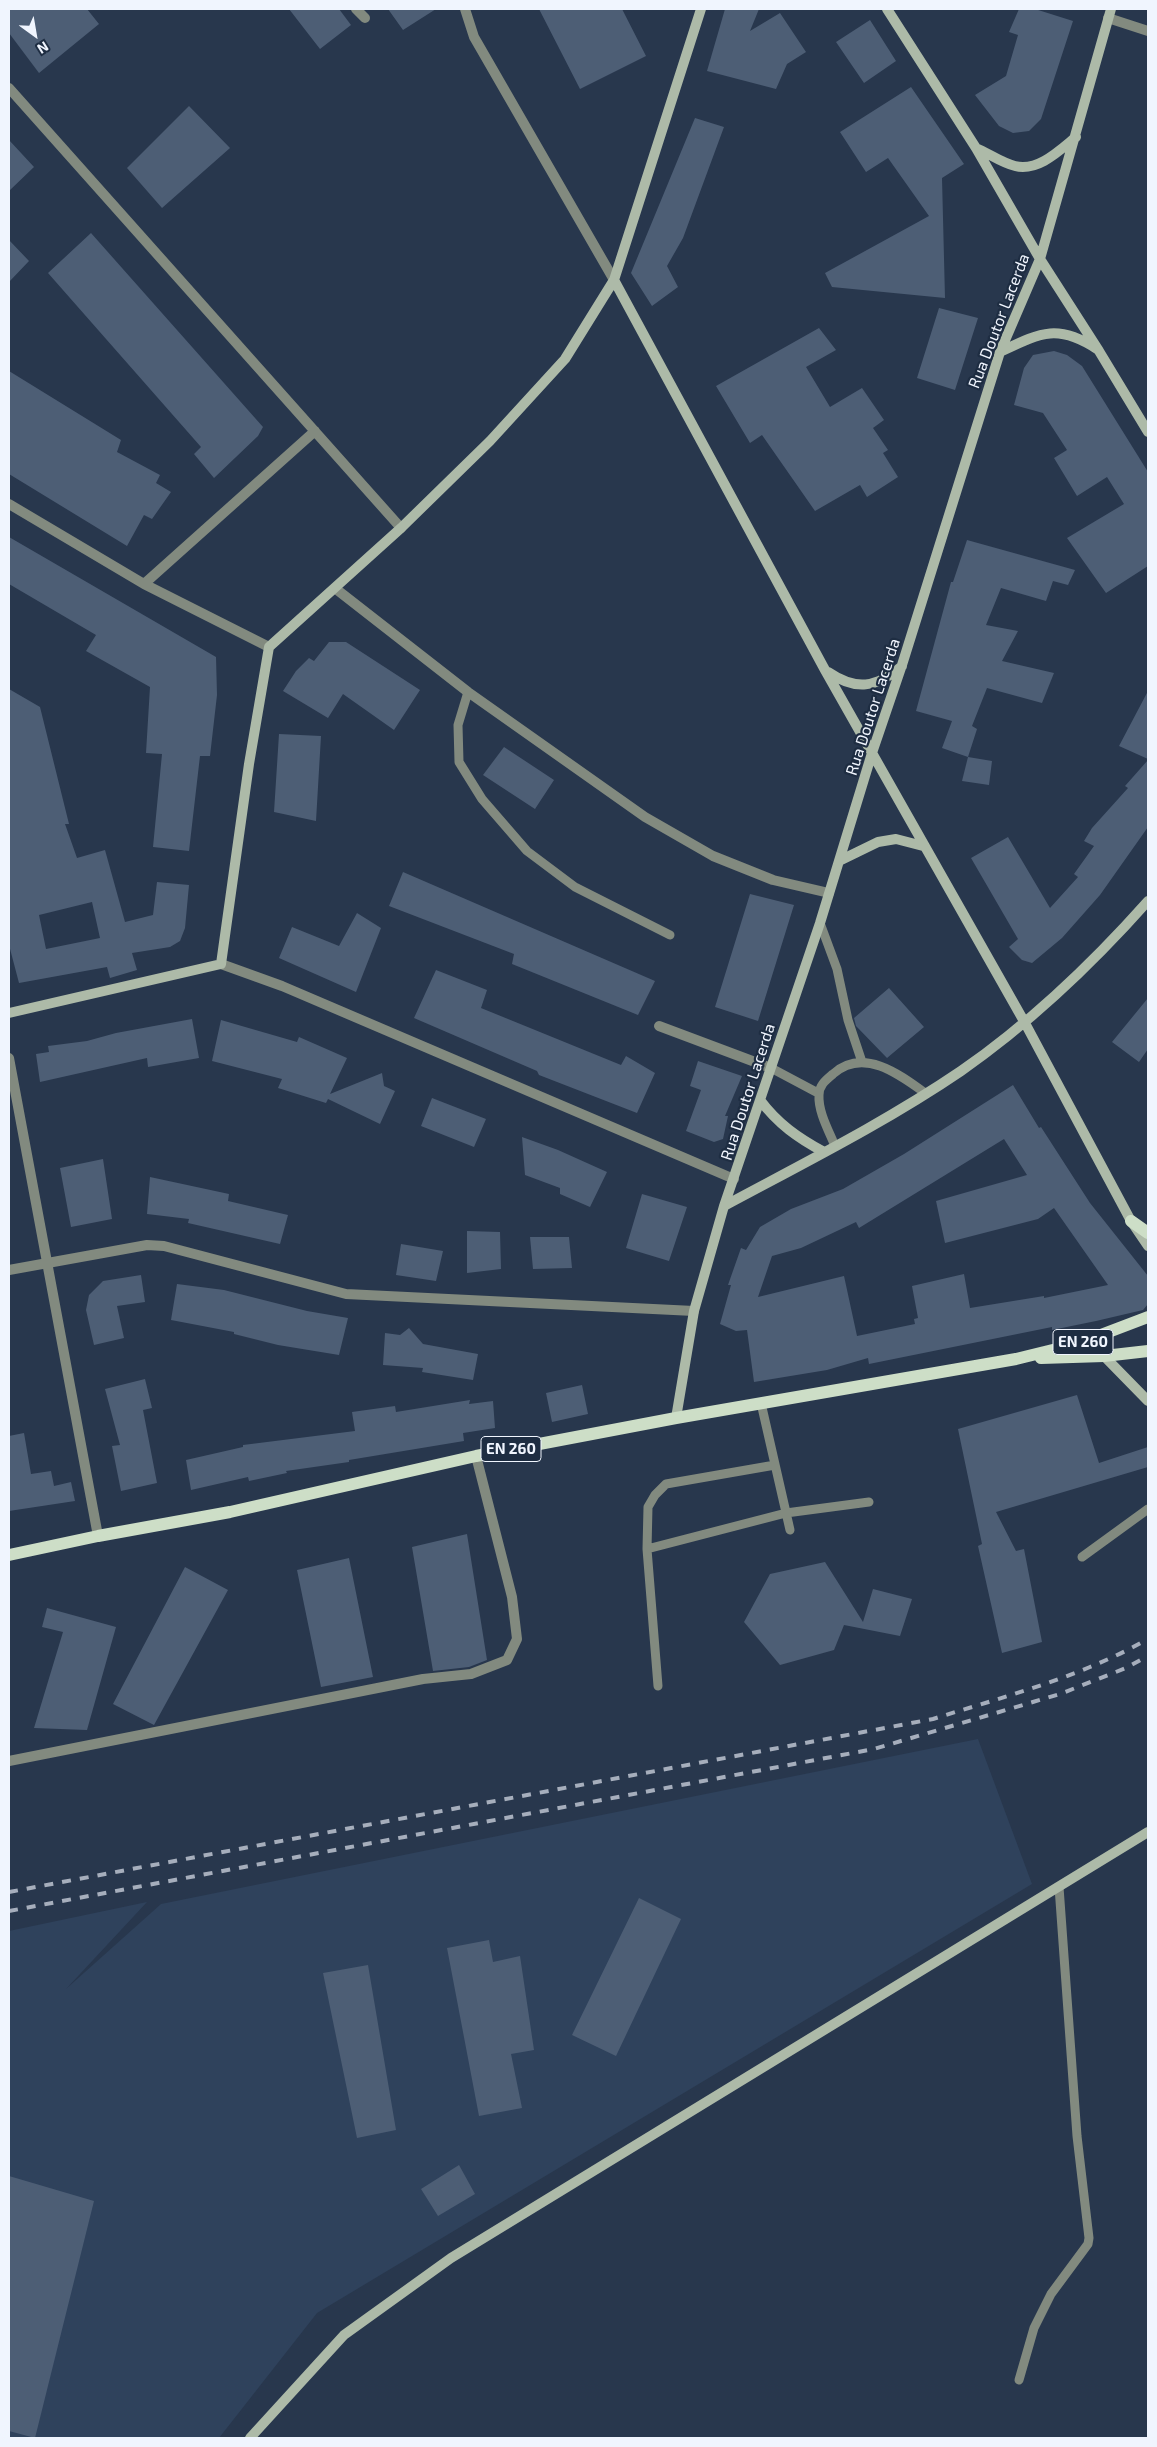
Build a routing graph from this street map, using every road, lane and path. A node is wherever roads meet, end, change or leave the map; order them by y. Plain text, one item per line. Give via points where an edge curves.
1 (356, 9) edge
2 (465, 9) edge
3 (701, 9) edge
4 (887, 9) edge
5 (1110, 13) edge
6 (364, 18) dead end
7 (1148, 31) edge
8 (9, 88) edge
9 (1077, 136) junction
10 (976, 148) junction
11 (1040, 259) junction
12 (614, 280) junction
13 (1100, 351) junction
14 (1000, 352) junction
15 (314, 430) junction
16 (1148, 432) edge
17 (9, 504) edge
18 (401, 528) junction
19 (144, 584) junction
20 (336, 589) junction
21 (269, 647) junction
22 (902, 665) junction
23 (825, 670) junction
24 (468, 692) junction
25 (872, 753) junction
26 (923, 846) junction
27 (840, 861) junction
28 (829, 893) junction
29 (1148, 902) edge
30 (820, 923) junction
31 (670, 935) dead end
32 (220, 964) junction
33 (9, 1013) edge
34 (1025, 1023) junction
35 (659, 1026) dead end
36 (9, 1058) edge
37 (862, 1062) junction
38 (771, 1068) junction
39 (818, 1093) junction
40 (926, 1093) junction
41 (760, 1100) junction
42 (835, 1146) junction
43 (824, 1152) junction
44 (734, 1179) junction
45 (724, 1206) junction
46 (1132, 1221) junction
47 (1148, 1233) edge
48 (1148, 1246) edge
49 (47, 1261) junction
50 (9, 1270) edge
51 (694, 1311) junction
52 (1148, 1317) edge
53 (1148, 1351) edge
54 (1104, 1356) junction
55 (1016, 1359) junction
56 (1148, 1401) edge
57 (762, 1403) junction
58 (676, 1418) junction
59 (476, 1456) junction
60 (775, 1465) junction
61 (869, 1502) dead end
62 (1148, 1509) edge
63 (786, 1513) junction
64 (790, 1530) dead end
65 (98, 1536) junction
66 (647, 1549) junction
67 (9, 1555) edge
68 (1082, 1557) dead end
69 (658, 1686) dead end
70 (9, 1761) edge
71 (1148, 1832) edge
72 (1059, 1887) junction
73 (1019, 2380) dead end
74 (250, 2438) edge

1 - 6 street
2 - 12 street via 474,36
3 - 12 street
4 - 10 street
5 - 7 street
5 - 9 street, Rua Doutor Lacerda
8 - 15 street
9 - 10 street via 1050,158 1030,166 1015,166
9 - 11 street, Rua Doutor Lacerda
10 - 11 street
11 - 13 street
11 - 14 street, Rua Doutor Lacerda
12 - 18 street via 565,359 490,441
12 - 23 street
13 - 14 street via 1079,337 1049,332
13 - 16 street
14 - 22 street, Rua Doutor Lacerda
15 - 18 street
15 - 19 street
17 - 19 street
18 - 20 street
19 - 21 street
20 - 21 street
20 - 24 street
21 - 32 street
22 - 23 street via 887,679 869,684 852,685
22 - 25 street, Rua Doutor Lacerda
23 - 25 street
24 - 28 street via 646,817 713,856 773,880
24 - 31 lane via 458,726 459,762 482,799 527,851 575,887
25 - 26 street
25 - 27 street, Rua Doutor Lacerda
26 - 27 street via 896,839 878,842
26 - 34 street
27 - 28 street, Rua Doutor Lacerda
28 - 30 street, Rua Doutor Lacerda
29 - 34 street via 1107,947
30 - 37 lane via 837,969 848,1020
30 - 38 street, Rua Doutor Lacerda
32 - 33 street
32 - 44 street via 291,990
34 - 40 street
34 - 46 street
35 - 38 street
36 - 49 street
37 - 39 lane via 840,1068 822,1083
37 - 40 lane via 874,1063 896,1073
38 - 39 lane
38 - 41 street, Rua Doutor Lacerda
39 - 42 lane
40 - 42 street
41 - 43 street via 790,1133
41 - 44 street, Rua Doutor Lacerda
42 - 43 street
43 - 45 street
44 - 45 street, Rua Doutor Lacerda
45 - 51 street, Rua Doutor Lacerda
46 - 47 main road
46 - 48 street
49 - 50 street
49 - 51 street via 147,1245 164,1246 346,1294
49 - 65 street
51 - 58 street, Rua Doutor Lacerda
52 - 55 main road, EN 260 via 1077,1344
53 - 54 main road, EN 260
54 - 55 main road, EN 260
54 - 56 street
55 - 57 main road, EN 260
57 - 58 main road, EN 260
57 - 60 lane
58 - 59 main road, EN 260
59 - 65 main road, EN 260 via 230,1512
59 - 70 street via 512,1597 517,1639 506,1660 471,1674 414,1681
60 - 63 lane
60 - 66 lane via 666,1484 648,1507
61 - 63 lane
62 - 68 lane
63 - 64 lane
63 - 66 lane
65 - 67 main road, EN 260
66 - 69 lane
71 - 72 street
72 - 73 lane via 1077,2136 1089,2238 1088,2244 1051,2294 1038,2320
72 - 74 street via 451,2258 344,2335

